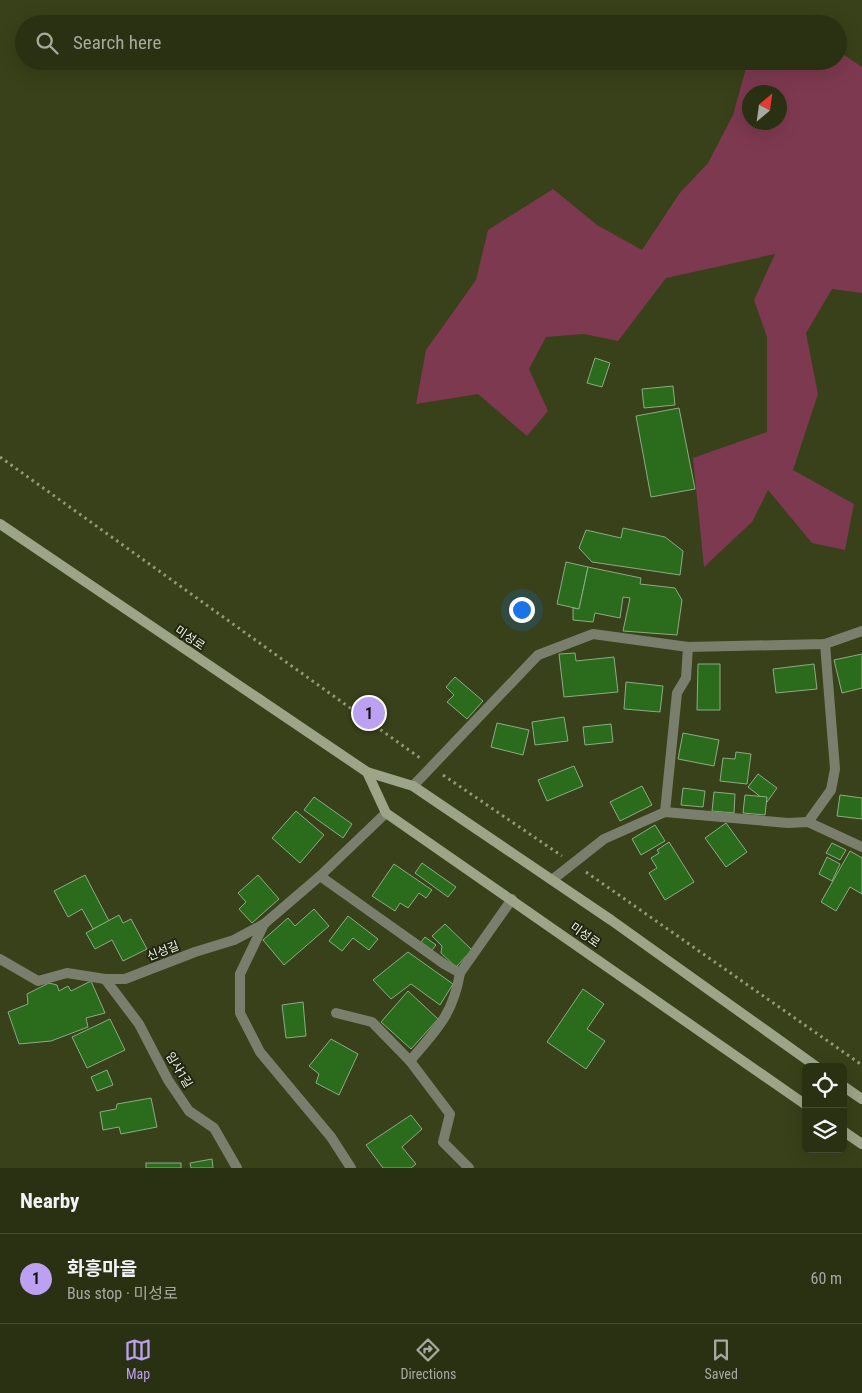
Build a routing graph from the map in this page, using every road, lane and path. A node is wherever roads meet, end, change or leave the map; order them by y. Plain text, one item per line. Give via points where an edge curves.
1 (0, 524) edge
2 (862, 631) edge
3 (825, 644) junction
4 (688, 648) junction
5 (367, 772) junction
6 (413, 786) junction
7 (666, 812) junction
8 (386, 813) junction
9 (808, 822) junction
10 (862, 847) edge
11 (320, 876) junction
12 (552, 880) junction
13 (512, 899) junction
14 (264, 924) junction
15 (0, 959) edge
16 (460, 973) junction
17 (105, 979) junction
18 (336, 1013) dead end
19 (410, 1061) junction
20 (811, 1063) edge
21 (847, 1089) edge
22 (862, 1099) edge
23 (802, 1102) edge
24 (847, 1134) edge
25 (862, 1144) edge
26 (237, 1168) edge
27 (351, 1168) edge
28 (469, 1168) edge

1 - 5 street, 미성로
2 - 3 street
3 - 4 street
3 - 9 street via 835,769 832,790
4 - 6 street via 594,634 538,654
4 - 7 street via 686,678 677,693
5 - 6 street, 미성로
5 - 8 street
6 - 12 street, 미성로
7 - 9 street
7 - 12 street via 604,839
8 - 11 street, 신성길
8 - 13 street, 미성로
9 - 10 street
11 - 14 street, 신성길
11 - 16 street
12 - 20 street, 미성로
13 - 16 street
13 - 23 street, 미성로
14 - 17 street, 신성길 via 234,940 125,979
14 - 27 street via 240,974 240,1013 260,1052 331,1137
15 - 17 street, 신성길 via 38,981 67,973
16 - 19 street via 456,996 445,1019
17 - 26 street, 임사1길 via 139,1024 168,1080 190,1111 214,1128
18 - 19 street via 372,1022
19 - 28 street via 450,1114 443,1142
21 - 22 street
24 - 25 street

